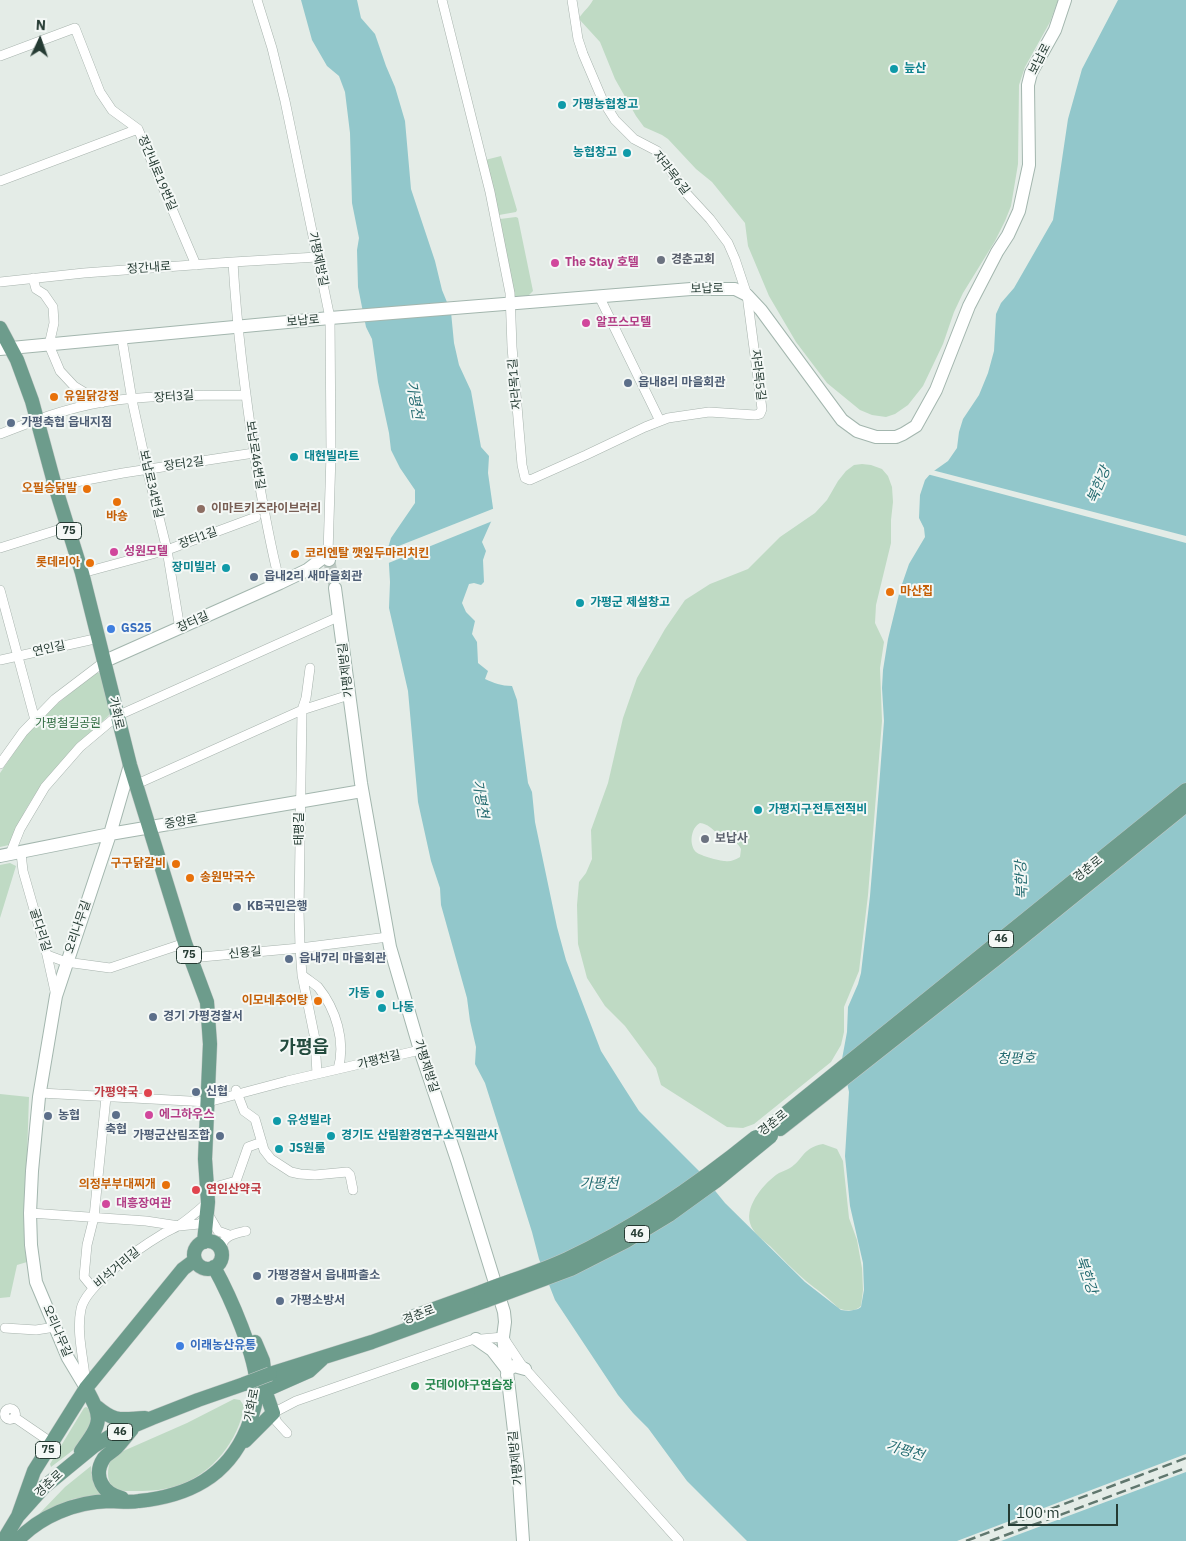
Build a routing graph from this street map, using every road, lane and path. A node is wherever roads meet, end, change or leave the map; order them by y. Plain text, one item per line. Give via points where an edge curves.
1 (256, 0) edge
2 (442, 0) edge
3 (572, 0) edge
4 (1065, 0) edge
5 (0, 56) edge
6 (138, 129) junction
7 (0, 181) edge
8 (317, 257) junction
9 (233, 262) junction
10 (196, 265) junction
11 (33, 278) junction
12 (0, 282) edge
13 (747, 295) junction
14 (600, 296) junction
15 (506, 303) junction
16 (330, 318) junction
17 (237, 327) junction
18 (0, 328) edge
19 (122, 339) junction
20 (49, 345) junction
21 (6, 349) edge
22 (245, 395) junction
23 (132, 400) junction
24 (102, 402) junction
25 (37, 419) junction
26 (660, 421) junction
27 (0, 434) edge
28 (254, 453) junction
29 (147, 469) junction
30 (55, 486) junction
31 (256, 517) dead end
32 (67, 527) junction
33 (0, 548) edge
34 (167, 550) junction
35 (328, 557) joint
36 (82, 573) junction
37 (280, 583) junction
38 (335, 588) tunnel mouth
39 (0, 590) edge
40 (338, 617) junction
41 (180, 628) junction
42 (99, 638) junction
43 (18, 657) junction
44 (0, 660) edge
45 (105, 661) junction
46 (310, 668) dead end
47 (349, 695) junction
48 (302, 710) junction
49 (117, 716) junction
50 (35, 720) junction
51 (0, 764) edge
52 (130, 765) junction
53 (136, 784) junction
54 (1186, 790) edge
55 (362, 791) junction
56 (300, 802) junction
57 (1186, 805) edge
58 (150, 828) junction
59 (110, 834) junction
60 (10, 854) edge
61 (388, 937) junction
62 (185, 943) junction
63 (300, 948) junction
64 (47, 955) junction
65 (190, 958) junction
66 (66, 962) junction
67 (302, 975) junction
68 (56, 996) junction
69 (420, 1050) junction
70 (338, 1069) junction
71 (317, 1074) junction
72 (237, 1091) junction
73 (820, 1092) junction
74 (40, 1093) junction
75 (106, 1097) junction
76 (208, 1102) junction
77 (262, 1142) junction
78 (352, 1190) dead end
79 (208, 1202) junction
80 (30, 1213) junction
81 (94, 1217) junction
82 (196, 1225) junction
83 (178, 1226) junction
84 (246, 1231) dead end
85 (229, 1235) junction
86 (210, 1245) junction
87 (195, 1260) junction
88 (214, 1268) junction
89 (93, 1288) junction
90 (483, 1297) junction
91 (238, 1321) junction
92 (55, 1327) junction
93 (5, 1328) dead end
94 (503, 1337) junction
95 (473, 1340) junction
96 (325, 1356) junction
97 (302, 1362) junction
98 (525, 1369) junction
99 (507, 1372) junction
100 (86, 1388) junction
101 (266, 1390) junction
102 (97, 1407) junction
103 (273, 1413) junction
104 (14, 1417) dead end
105 (152, 1418) junction
106 (134, 1426) junction
107 (287, 1434) dead end
108 (52, 1442) junction
109 (238, 1448) junction
110 (74, 1462) junction
111 (155, 1498) junction
112 (18, 1516) junction
113 (34, 1525) junction
114 (4, 1541) edge
115 (17, 1541) edge
116 (523, 1541) edge
117 (679, 1541) edge

1 - 8 street, 가평제방길 via 285,101
2 - 15 street via 490,192
3 - 13 street, 자라목6길 via 578,39 607,107 615,120 634,138 656,151 728,243
4 - 13 street, 보납로 via 1055,30 1031,73 1028,85 1029,165 1019,211 969,306 936,390 916,426 896,437 876,437 857,431 842,420
5 - 6 street, 정간내로19번길 via 75,28 100,92 112,110
6 - 7 street
6 - 10 street, 정간내로19번길
8 - 9 street, 정간내로
8 - 16 street, 가평제방길
9 - 10 street, 정간내로
9 - 17 street
10 - 11 street, 정간내로
11 - 12 street, 정간내로
11 - 20 street via 36,289 53,307 54,323
13 - 14 street, 보납로 via 735,289 719,288
13 - 26 street, 자라목5길 via 761,412 756,415 708,412
14 - 15 street, 보납로
14 - 26 street
15 - 16 street, 보납로
15 - 26 street, 자라목1길 via 525,478 530,480
16 - 17 street, 보납로
16 - 35 street, 가평제방길
17 - 19 street, 보납로
17 - 22 street, 보납로46번길
18 - 21 main road, 가화로 / 75
19 - 20 street, 보납로
19 - 23 street, 보납로34번길
20 - 21 street, 보납로
20 - 24 street via 60,371 69,382
21 - 25 main road, 가화로 / 75 via 17,360
22 - 23 street, 장터3길 via 196,394
22 - 28 street, 보납로46번길
23 - 24 street, 장터3길
23 - 29 street, 보납로34번길
24 - 25 street, 장터3길
25 - 27 street, 장터3길
25 - 30 main road, 가화로 / 75
28 - 29 street, 장터2길
28 - 37 street, 보납로46번길 via 269,545
29 - 30 street, 장터2길
29 - 34 street, 보납로34번길
30 - 32 main road, 가화로 / 75
31 - 34 street, 장터1길
32 - 33 street
32 - 36 main road, 가화로 / 75
34 - 36 street, 장터1길
34 - 41 street, 보납로34번길
35 - 37 street, 가평제방길
36 - 42 main road, 가화로 / 75
37 - 41 street, 장터길
38 - 40 street, 가평제방길
39 - 43 street
40 - 47 street, 가평제방길
40 - 49 street
41 - 45 street, 장터길
42 - 43 street, 연인길
42 - 45 main road, 가화로 / 75
43 - 44 street, 연인길
43 - 50 street
45 - 49 main road, 가화로 / 75
45 - 50 street via 55,699
46 - 48 street, 태평길
47 - 48 street
47 - 55 street, 가평제방길
48 - 53 street
48 - 56 street, 태평길
49 - 52 main road, 가화로 / 75
49 - 60 street via 80,747 45,787 20,829
50 - 51 street
52 - 53 main road, 가화로 / 75
52 - 59 street, 오리나무길
53 - 58 main road, 가화로 / 75
54 - 73 main road, 경춘로 / 46
55 - 56 street, 중앙로
55 - 61 street, 가평제방길
56 - 58 street, 중앙로
56 - 63 street, 태평길
57 - 73 main road, 경춘로 / 46
58 - 59 street, 중앙로
58 - 62 main road, 가화로 / 75
59 - 60 street, 중앙로
59 - 66 street, 오리나무길
60 - 64 street, 굴다리길 via 23,871
61 - 63 street, 신용길
61 - 69 street, 가평제방길
62 - 65 main road, 가화로 / 75
62 - 66 street, 굴다리길 via 110,968
63 - 65 street, 신용길
63 - 67 street
64 - 66 street, 굴다리길
64 - 68 street
65 - 76 main road, 가화로 / 75 via 207,1002 215,1045
66 - 68 street, 오리나무길
67 - 70 street, 가평천길 via 319,989 333,1013 341,1045
67 - 71 street
68 - 74 street, 오리나무길
69 - 70 street, 가평천길
69 - 94 street, 가평제방길 via 504,1312
70 - 71 street, 가평천길
71 - 72 street, 가평천길
72 - 76 street, 가평천길
72 - 77 street via 244,1111 255,1119
73 - 90 main road, 경춘로 / 46, bridge via 768,1133 716,1181 669,1215 571,1269
74 - 75 street
74 - 80 street, 오리나무길
75 - 76 street
75 - 81 street
76 - 79 main road, 가화로 / 75 via 205,1159
77 - 78 street via 267,1155 291,1172 308,1175 349,1173
77 - 79 street via 248,1147 236,1181
79 - 82 street via 202,1223
79 - 83 street, 비석거리길
79 - 85 street via 218,1231
79 - 86 main road, 가화로
80 - 81 street
80 - 92 street, 오리나무길 via 36,1282
81 - 83 street
81 - 89 street via 84,1277
82 - 83 street
82 - 86 street
83 - 89 street, 비석거리길 via 140,1249
84 - 85 street
85 - 86 street
86 - 87 main road via 195,1249
86 - 88 main road via 221,1259
87 - 88 main road via 203,1268
87 - 100 main road, 75 via 183,1269
88 - 91 main road, 가화로 via 224,1284
89 - 100 street, 비석거리길 via 81,1309 79,1333
90 - 96 main road, 경춘로 / 46 via 372,1342
90 - 97 main road, 경춘로 / 46 via 373,1332
91 - 101 main road via 250,1330 263,1361
91 - 109 main road, 가화로 via 255,1368 257,1388 250,1421
92 - 93 street via 36,1330
92 - 100 street, 오리나무길
94 - 95 street
94 - 98 street
94 - 99 street, 가평제방길
95 - 99 street via 492,1350
95 - 103 street
96 - 97 main road, 경춘로 / 46
96 - 101 main road via 309,1371
97 - 105 main road, 경춘로 / 46, bridge
98 - 99 street via 511,1367
98 - 117 street
99 - 116 street, 가평제방길
100 - 102 main road
100 - 108 main road, 75
101 - 103 main road
102 - 105 main road via 114,1418
102 - 110 main road via 97,1427
103 - 107 street, 가화로
103 - 109 main road
104 - 108 street
105 - 106 main road, 경춘로 / 46
106 - 110 main road, 경춘로 / 46 via 114,1434
106 - 111 main road via 102,1461 101,1482 113,1496
108 - 112 main road, 75 via 34,1471
109 - 111 main road, 가화로 via 202,1484
110 - 112 main road, 경춘로 / 46 via 44,1487
111 - 113 main road via 80,1505
112 - 114 main road, 경춘로 / 46
113 - 114 main road
113 - 115 main road

